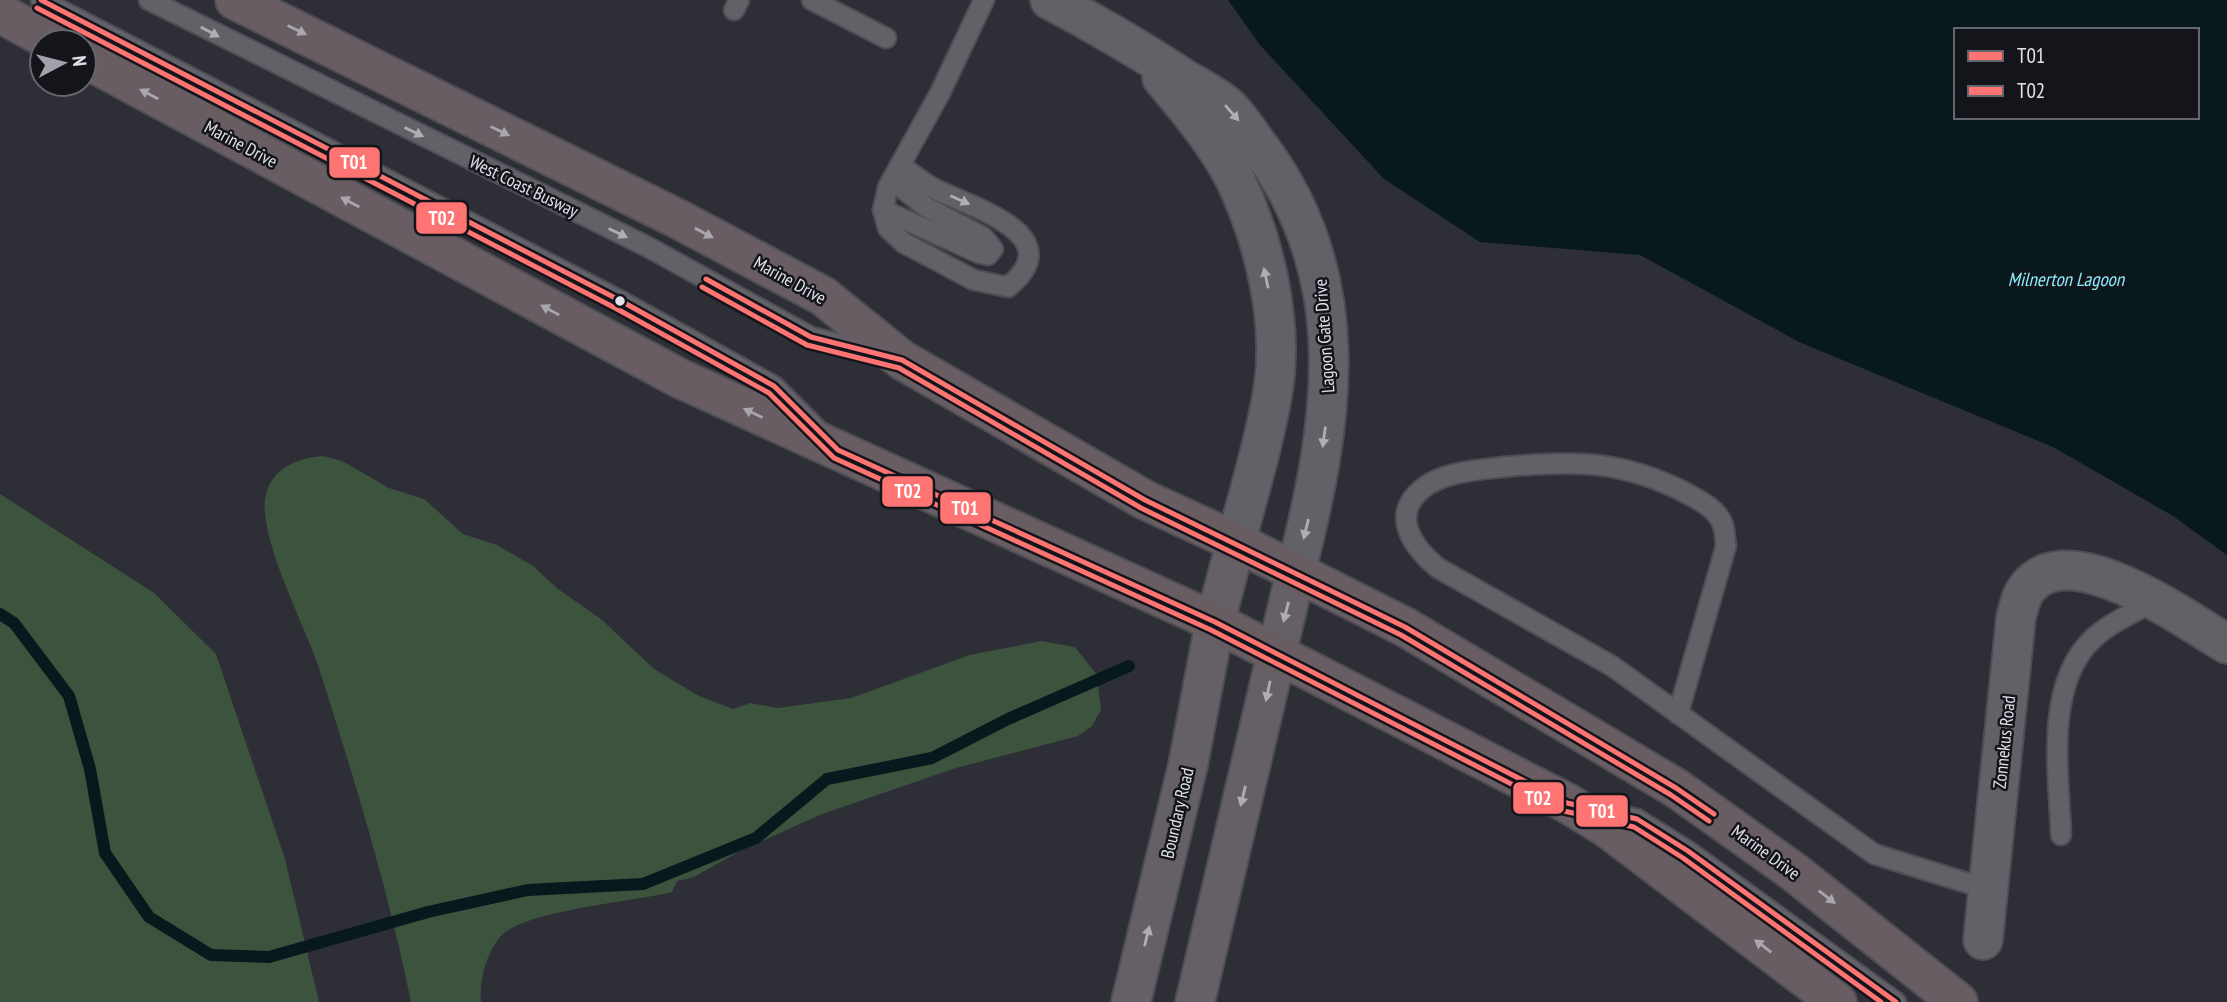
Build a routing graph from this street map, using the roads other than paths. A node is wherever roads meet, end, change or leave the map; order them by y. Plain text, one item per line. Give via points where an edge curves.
1 (41, 0) edge
2 (149, 0) edge
3 (235, 0) edge
4 (812, 0) edge
5 (984, 0) edge
6 (1050, 0) edge
7 (0, 13) edge
8 (28, 28) edge
9 (886, 38) dead end
10 (1135, 47) junction
11 (98, 66) edge
12 (897, 173) junction
13 (883, 210) junction
14 (902, 360) junction
15 (838, 450) junction
16 (1236, 542) junction
17 (1296, 571) junction
18 (2154, 601) junction
19 (1215, 622) junction
20 (2227, 644) edge
21 (1276, 653) junction
22 (1678, 714) junction
23 (1567, 803) junction
24 (2060, 835) dead end
25 (1990, 890) junction
26 (1983, 940) dead end
27 (1131, 1002) edge
28 (1195, 1002) edge
29 (1837, 1002) edge
30 (1896, 1002) edge
31 (1958, 1002) edge

1 - 15 lane via 621,300 774,386
2 -> 14 lane, West Coast Busway via 648,247 811,337
3 -> 14 main road, Marine Drive via 678,219 823,296
4 - 9 lane
5 - 12 lane
6 - 10 street, Lagoon Gate Drive
7 - 8 main road
16 -> 10 street, Lagoon Gate Drive via 1273,395 1276,346 1268,284 1234,177 1199,121
10 -> 17 street, Lagoon Gate Drive via 1227,106 1272,164 1303,219 1322,278 1329,404 1317,487
15 -> 11 main road, Marine Drive via 679,378
12 - 13 lane via 883,199
12 - 13 lane via 926,207 983,237 993,250 988,255 979,253
12 -> 13 lane via 1013,227 1028,247 1020,278 1008,287 974,280 904,243 888,228
14 - 16 main road, Marine Drive via 1145,500
15 - 19 main road, Marine Drive
16 - 17 main road, Marine Drive
16 - 19 main road, Lagoon Gate Drive
17 -> 21 main road, Lagoon Gate Drive
17 -> 31 main road, Marine Drive via 1405,628 1676,788 1794,872
18 - 20 street
18 - 24 lane via 2102,631 2077,659 2068,678 2059,728
18 - 25 street, Zonnekus Road via 2118,580 2093,572 2042,576 2029,586 2016,617
19 - 21 main road, Marine Drive
27 -> 19 main road, Boundary Road via 1188,765
21 - 23 main road, Marine Drive
21 -> 28 main road
22 - 22 lane via 1612,666 1427,559 1407,531 1408,510 1419,490 1433,481 1474,470 1557,463 1614,466 1644,473 1707,504 1723,523 1726,546
22 - 25 lane via 1874,854
29 -> 23 main road, Marine Drive via 1606,827
23 - 30 lane via 1637,819 1688,850
25 - 26 street, Zonnekus Road

